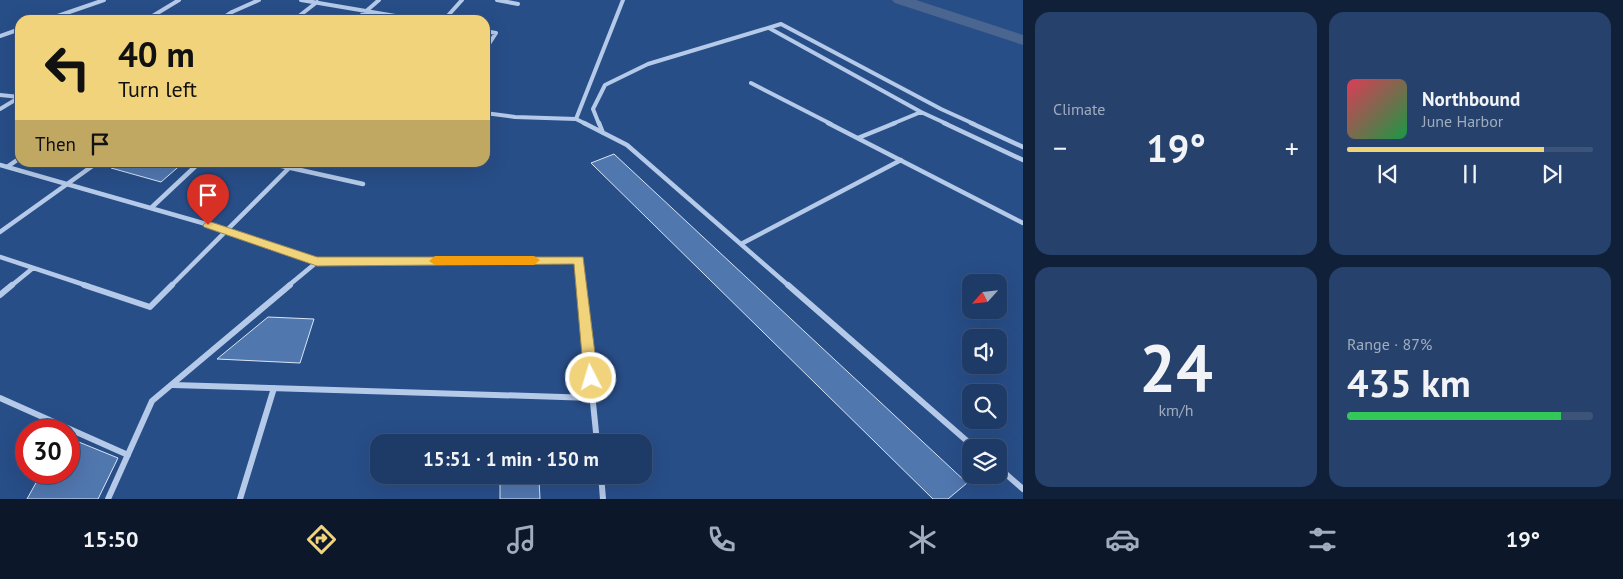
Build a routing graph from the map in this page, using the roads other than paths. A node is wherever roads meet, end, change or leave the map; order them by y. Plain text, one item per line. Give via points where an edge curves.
1 (104, 0) edge
2 (179, 0) edge
3 (259, 0) edge
4 (301, 0) edge
5 (379, 0) edge
6 (462, 0) edge
7 (497, 0) edge
8 (623, 0) edge
9 (318, 1) edge
10 (518, 4) dead end
11 (367, 11) junction
12 (60, 15) edge
13 (154, 15) edge
14 (228, 15) edge
15 (300, 15) edge
16 (362, 15) edge
17 (390, 15) edge
18 (448, 15) edge
19 (769, 28) junction
20 (15, 31) edge
21 (490, 32) edge
22 (0, 36) edge
23 (490, 42) edge
24 (751, 83) dead end
25 (0, 95) edge
26 (15, 96) edge
27 (15, 100) edge
28 (0, 109) edge
29 (921, 112) junction
30 (490, 114) edge
31 (576, 119) junction
32 (603, 133) junction
33 (858, 138) junction
34 (1023, 147) edge
35 (901, 160) junction
36 (1023, 160) edge
37 (15, 161) edge
38 (0, 164) edge
39 (7, 167) junction
40 (91, 167) edge
41 (195, 167) edge
42 (285, 167) edge
43 (289, 168) junction
44 (67, 184) junction
45 (363, 184) dead end
46 (151, 208) junction
47 (1023, 223) edge
48 (227, 230) junction
49 (0, 232) edge
50 (742, 244) junction
51 (0, 257) edge
52 (317, 262) junction
53 (33, 268) junction
54 (0, 295) edge
55 (172, 384) junction
56 (274, 388) junction
57 (593, 398) junction
58 (0, 399) edge
59 (596, 434) edge
60 (965, 439) edge
61 (128, 455) junction
62 (1007, 475) edge
63 (601, 484) edge
64 (1023, 489) edge
65 (108, 499) edge
66 (240, 499) edge
67 (603, 499) edge

1 - 12 street
2 - 13 street
3 - 14 street
4 - 9 street
5 - 11 street
6 - 18 street
7 - 10 street
8 - 31 street
9 - 11 street
9 - 15 street
11 - 16 street
11 - 17 street
19 - 29 street
19 - 32 street via 648,64 605,85 593,108
19 - 34 street via 781,24 940,109
20 - 22 street
21 - 23 street via 496,33
24 - 33 street
25 - 26 street
27 - 28 street
29 - 33 street
29 - 36 street
30 - 31 street
31 - 32 street
32 - 50 street via 627,145
33 - 35 street
35 - 47 street
35 - 50 street
37 - 39 street
38 - 39 street
39 - 44 street
40 - 44 street
41 - 46 street
42 - 43 street
43 - 45 street
43 - 48 street
44 - 46 street
44 - 49 street
46 - 48 street
48 - 52 street
48 - 53 street via 150,308
50 - 60 street
51 - 53 street
52 - 55 street
52 - 57 street via 579,260
53 - 54 street
55 - 56 street
55 - 61 street via 152,401
56 - 57 street
56 - 66 street
57 - 59 street
58 - 61 street
61 - 65 street
62 - 64 street
63 - 67 street

